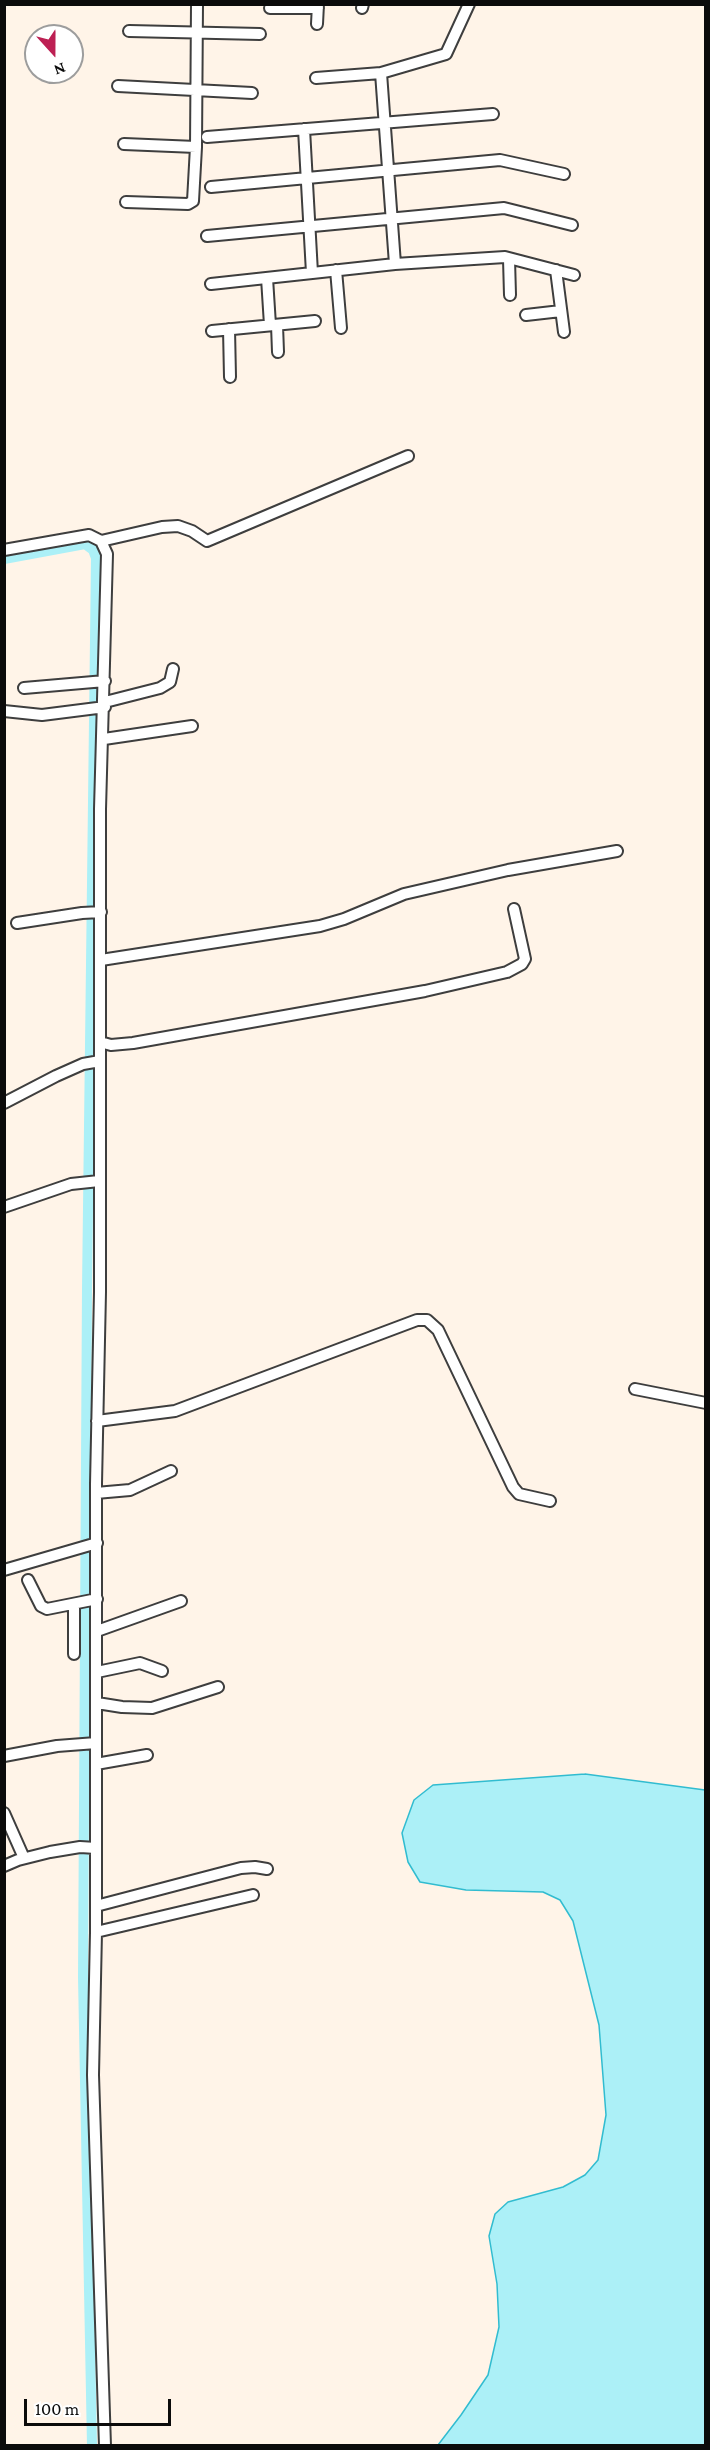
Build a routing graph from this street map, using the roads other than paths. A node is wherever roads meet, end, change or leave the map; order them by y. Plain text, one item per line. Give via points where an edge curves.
1 (197, 4) edge
2 (469, 4) edge
3 (318, 6) edge
4 (270, 8) dead end
5 (317, 24) dead end
6 (129, 31) dead end
7 (196, 33) junction
8 (260, 34) dead end
9 (381, 73) junction
10 (316, 78) dead end
11 (118, 86) dead end
12 (196, 90) junction
13 (252, 93) dead end
14 (493, 114) dead end
15 (385, 122) junction
16 (304, 129) junction
17 (207, 136) dead end
18 (124, 144) dead end
19 (196, 147) junction
20 (388, 171) junction
21 (564, 174) dead end
22 (307, 178) junction
23 (211, 187) dead end
24 (126, 202) dead end
25 (391, 217) junction
26 (309, 225) junction
27 (573, 225) dead end
28 (207, 236) dead end
29 (509, 258) junction
30 (395, 264) junction
31 (336, 270) junction
32 (556, 270) junction
33 (312, 273) junction
34 (574, 275) dead end
35 (267, 278) junction
36 (211, 284) dead end
37 (510, 296) dead end
38 (561, 311) junction
39 (526, 315) dead end
40 (315, 321) dead end
41 (273, 325) junction
42 (341, 328) dead end
43 (229, 329) junction
44 (212, 331) dead end
45 (564, 332) dead end
46 (278, 352) dead end
47 (230, 377) dead end
48 (408, 456) dead end
49 (101, 541) junction
50 (4, 550) edge
51 (173, 669) dead end
52 (105, 681) junction
53 (24, 688) dead end
54 (99, 706) junction
55 (4, 711) edge
56 (192, 726) dead end
57 (104, 739) junction
58 (617, 851) dead end
59 (514, 909) dead end
60 (98, 912) junction
61 (17, 923) dead end
62 (101, 960) junction
63 (100, 1042) junction
64 (97, 1061) junction
65 (4, 1103) edge
66 (93, 1182) junction
67 (4, 1206) edge
68 (635, 1389) dead end
69 (705, 1403) edge
70 (97, 1421) junction
71 (171, 1471) dead end
72 (96, 1492) junction
73 (550, 1501) dead end
74 (97, 1543) junction
75 (4, 1570) edge
76 (28, 1580) dead end
77 (97, 1599) junction
78 (182, 1601) dead end
79 (74, 1604) junction
80 (97, 1631) junction
81 (74, 1654) dead end
82 (162, 1671) dead end
83 (97, 1672) junction
84 (218, 1687) dead end
85 (97, 1702) junction
86 (88, 1744) junction
87 (4, 1755) edge
88 (147, 1755) dead end
89 (96, 1764) junction
90 (4, 1813) edge
91 (88, 1847) junction
92 (24, 1858) junction
93 (4, 1866) edge
94 (267, 1869) dead end
95 (253, 1895) dead end
96 (96, 1906) junction
97 (96, 1932) junction
98 (105, 2445) edge

1 - 7 street
2 - 9 street via 446,54
3 - 4 street
3 - 5 street
6 - 7 street
7 - 8 street
7 - 12 street
9 - 10 street
9 - 15 street
11 - 12 street
12 - 13 street
12 - 19 street
14 - 15 street
15 - 16 street
15 - 20 street
16 - 17 street
16 - 22 street
18 - 19 street
19 - 24 street via 193,201
20 - 21 street via 500,159
20 - 22 street
20 - 25 street
22 - 23 street
22 - 26 street
25 - 26 street
25 - 27 street via 504,208
25 - 30 street
26 - 28 street
26 - 33 street
29 - 30 street
29 - 32 street
29 - 37 street
30 - 31 street
31 - 33 street
31 - 42 street
32 - 34 street
32 - 38 street
33 - 35 street
35 - 36 street
35 - 41 street
38 - 39 street
38 - 45 street
40 - 41 street
41 - 43 street
41 - 46 street
43 - 44 street
43 - 47 street
48 - 49 street via 207,541 178,526
49 - 50 street via 89,535
49 - 52 street via 107,554
51 - 54 street via 170,682 160,688
52 - 53 street
52 - 54 street
54 - 55 street via 42,715
54 - 57 street
56 - 57 street
57 - 60 street
58 - 62 street via 404,894 320,926
59 - 63 street via 525,959 507,972 425,991 126,1044
60 - 61 street
60 - 62 street
62 - 63 street
63 - 64 street
64 - 65 street via 83,1064
64 - 66 street
66 - 67 street via 71,1184
66 - 70 street
68 - 69 street
70 - 72 street
70 - 73 street via 176,1411 417,1320 427,1320 438,1330 513,1487 519,1494
71 - 72 street via 130,1490
72 - 74 street
74 - 75 street
74 - 77 street
76 - 79 street via 41,1606
77 - 79 street
77 - 80 street
78 - 80 street
79 - 81 street
80 - 83 street
82 - 83 street via 140,1663
83 - 85 street
84 - 85 street via 152,1708
85 - 86 street
86 - 87 street
86 - 89 street
88 - 89 street
89 - 91 street
90 - 92 street
91 - 92 street
91 - 96 street
92 - 93 street
94 - 96 street via 241,1868
95 - 97 street
96 - 97 street
97 - 98 street via 93,2075

